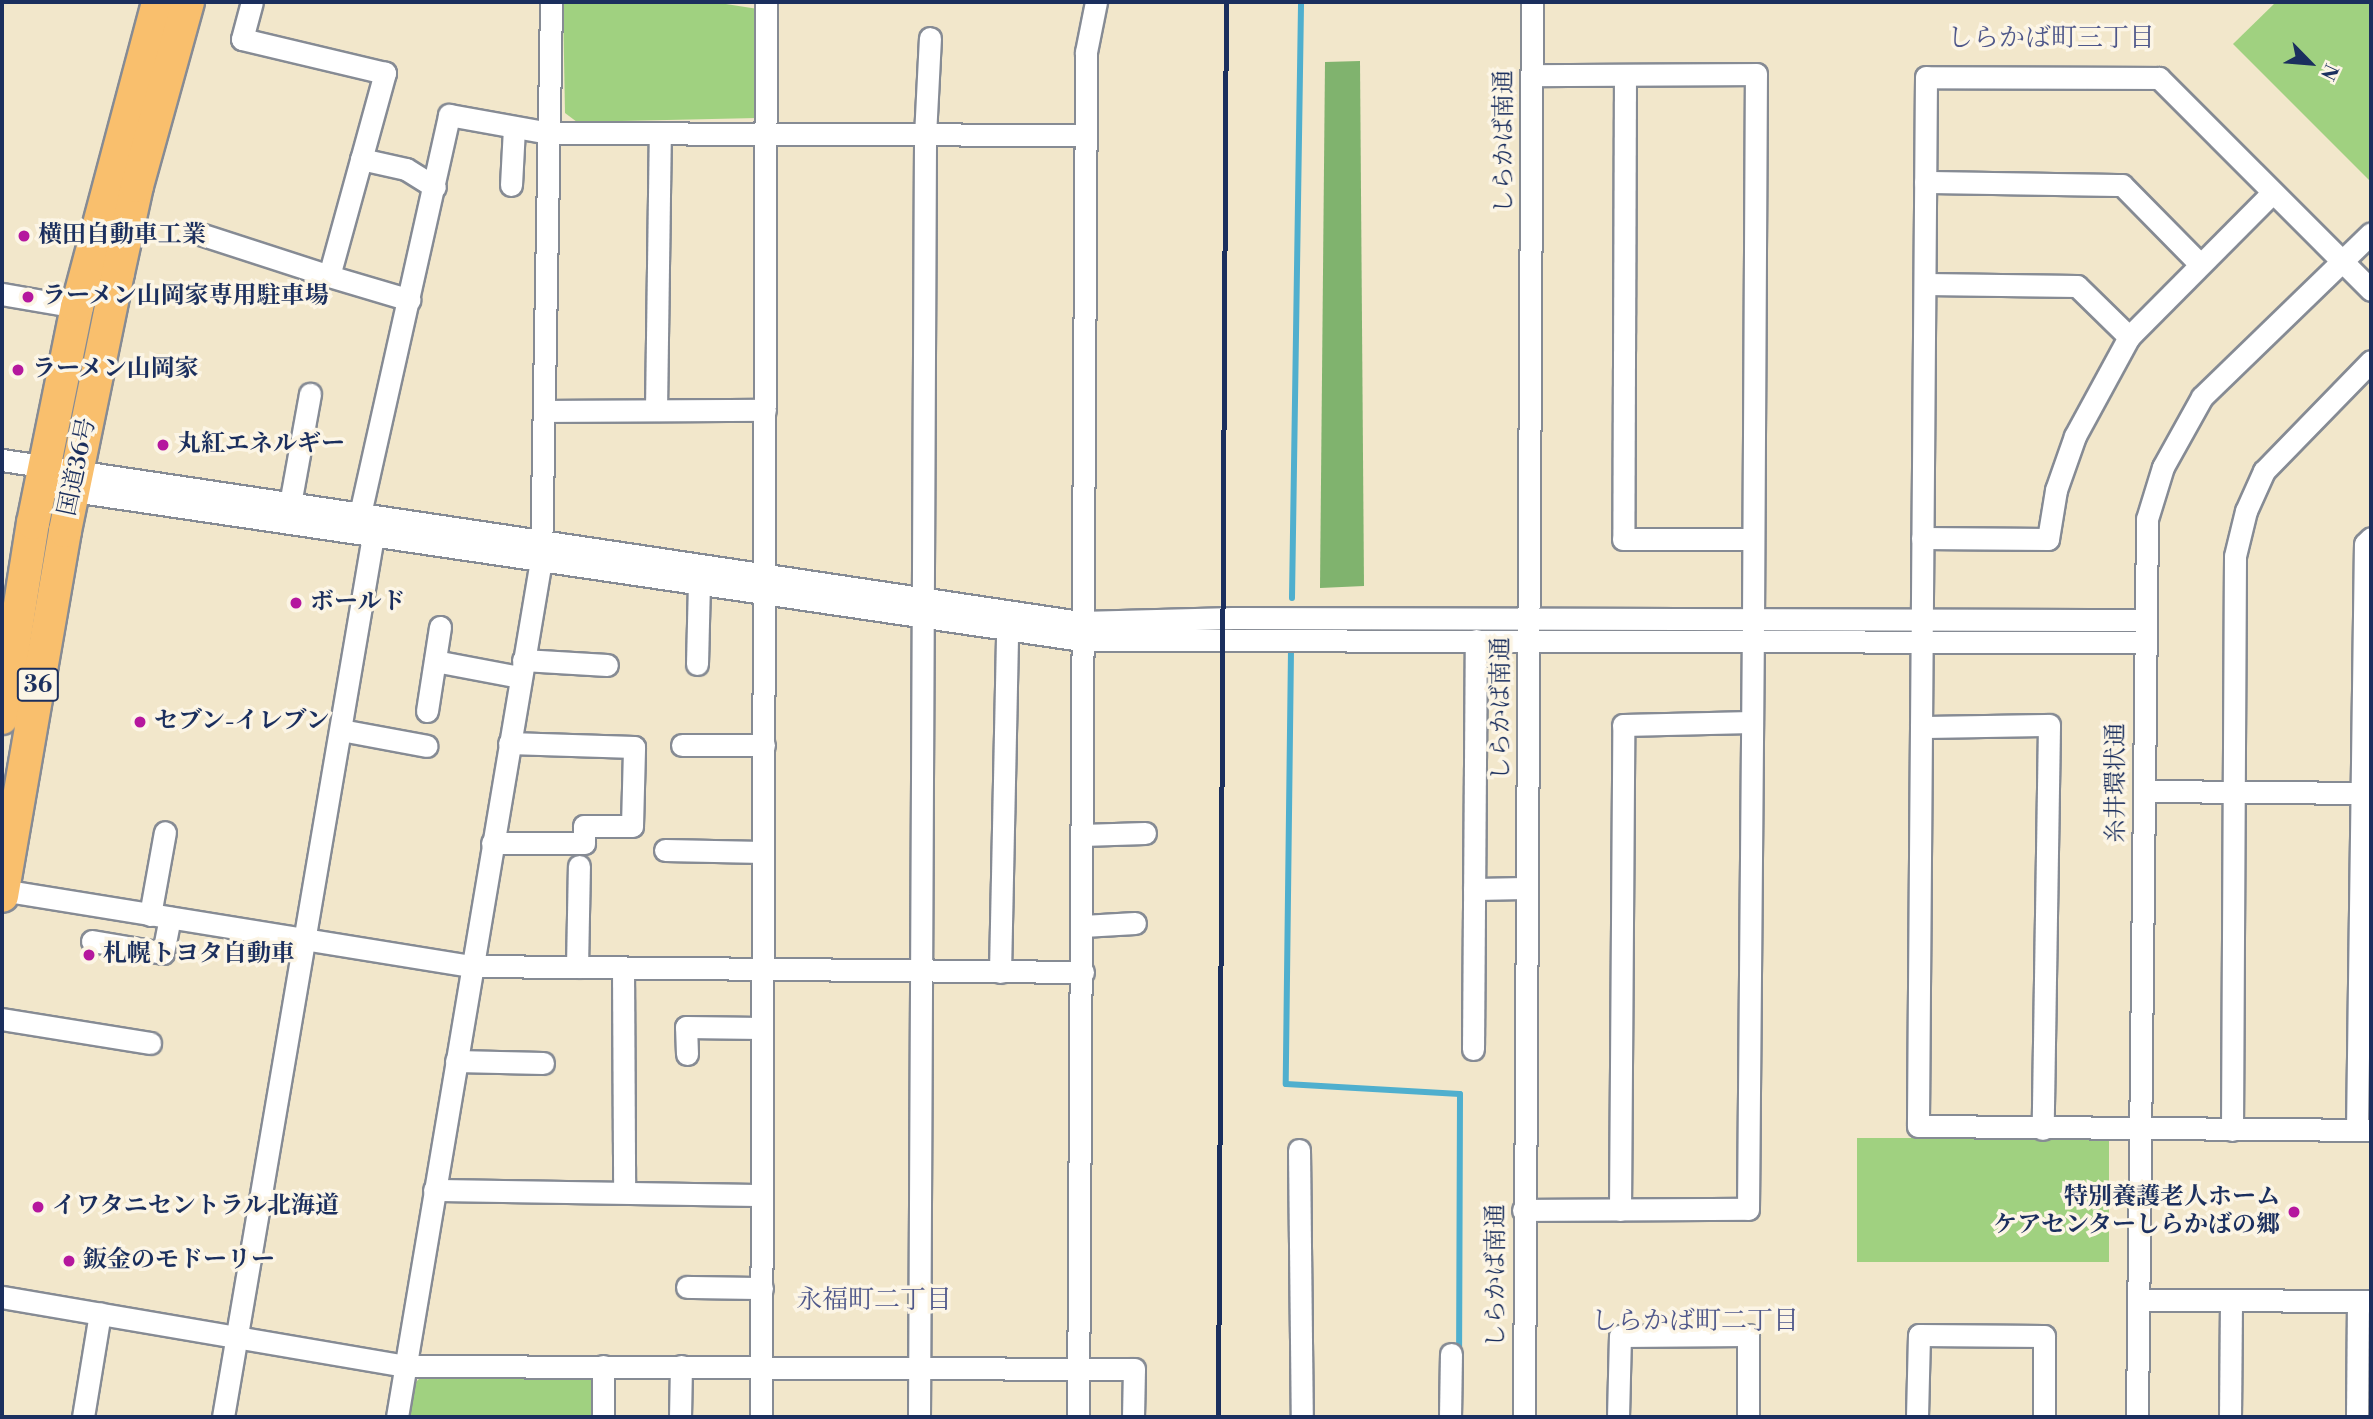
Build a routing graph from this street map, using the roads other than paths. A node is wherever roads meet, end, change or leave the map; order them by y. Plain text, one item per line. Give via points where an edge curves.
1 (158, 2) edge
2 (188, 2) edge
3 (252, 2) edge
4 (551, 2) edge
5 (766, 2) edge
6 (1096, 2) edge
7 (1532, 2) edge
8 (930, 38) dead end
9 (1531, 75) junction
10 (1625, 75) junction
11 (514, 127) junction
12 (549, 133) junction
13 (660, 135) junction
14 (1086, 135) junction
15 (768, 136) junction
16 (925, 136) junction
17 (361, 159) junction
18 (1926, 182) junction
19 (511, 185) dead end
20 (435, 187) junction
21 (2273, 192) junction
22 (2371, 233) edge
23 (203, 235) dead end
24 (2343, 261) junction
25 (2200, 264) junction
26 (329, 276) junction
27 (1925, 284) junction
28 (2371, 290) edge
29 (2, 294) edge
30 (410, 300) junction
31 (77, 307) junction
32 (2129, 337) junction
33 (2371, 361) edge
34 (310, 394) dead end
35 (656, 410) junction
36 (765, 410) junction
37 (547, 411) junction
38 (2, 460) edge
39 (42, 477) junction
40 (75, 482) junction
41 (290, 504) junction
42 (360, 514) junction
43 (373, 536) junction
44 (1922, 538) junction
45 (2371, 538) edge
46 (1752, 539) junction
47 (541, 552) junction
48 (699, 583) junction
49 (766, 584) junction
50 (923, 607) junction
51 (9, 615) edge
52 (1753, 621) junction
53 (1922, 621) junction
54 (440, 627) dead end
55 (1007, 628) junction
56 (1081, 631) junction
57 (1529, 631) junction
58 (2144, 631) junction
59 (1476, 640) junction
60 (1753, 644) junction
61 (1922, 645) junction
62 (435, 661) junction
63 (697, 664) dead end
64 (607, 665) dead end
65 (522, 669) junction
66 (426, 710) dead end
67 (2, 718) edge
68 (1752, 722) junction
69 (1921, 727) junction
70 (341, 730) junction
71 (509, 743) junction
72 (682, 745) dead end
73 (427, 746) dead end
74 (764, 746) junction
75 (2234, 790) junction
76 (2144, 792) junction
77 (2366, 792) edge
78 (165, 832) dead end
79 (1145, 833) dead end
80 (1082, 835) junction
81 (492, 843) junction
82 (665, 850) dead end
83 (764, 852) junction
84 (579, 866) dead end
85 (1526, 888) junction
86 (1474, 889) junction
87 (2, 892) edge
88 (160, 916) junction
89 (1135, 923) dead end
90 (1083, 926) junction
91 (304, 939) junction
92 (92, 941) dead end
93 (472, 966) junction
94 (577, 967) junction
95 (622, 968) junction
96 (761, 968) junction
97 (922, 972) junction
98 (1000, 972) junction
99 (1083, 972) junction
100 (2, 1019) edge
101 (761, 1028) junction
102 (150, 1043) dead end
103 (1473, 1049) dead end
104 (687, 1054) dead end
105 (456, 1061) junction
106 (543, 1063) dead end
107 (2043, 1129) junction
108 (2140, 1129) junction
109 (2232, 1129) junction
110 (2364, 1130) edge
111 (1300, 1150) dead end
112 (434, 1190) junction
113 (624, 1192) junction
114 (762, 1195) junction
115 (1523, 1210) junction
116 (1620, 1210) junction
117 (687, 1287) dead end
118 (762, 1288) junction
119 (2, 1297) edge
120 (2138, 1300) junction
121 (2231, 1300) junction
122 (2364, 1301) edge
123 (100, 1313) junction
124 (236, 1334) junction
125 (1451, 1354) dead end
126 (406, 1366) junction
127 (603, 1366) junction
128 (681, 1366) junction
129 (762, 1366) junction
130 (919, 1366) junction
131 (1078, 1367) junction
132 (83, 1417) edge
133 (223, 1417) edge
134 (397, 1417) edge
135 (603, 1417) edge
136 (680, 1417) edge
137 (761, 1417) edge
138 (919, 1417) edge
139 (1078, 1417) edge
140 (1133, 1417) edge
141 (1302, 1417) edge
142 (1450, 1417) edge
143 (1524, 1417) edge
144 (1618, 1417) edge
145 (1748, 1417) edge
146 (1917, 1417) edge
147 (2044, 1417) edge
148 (2137, 1417) edge
149 (2231, 1417) edge
150 (2357, 1417) edge

1 - 31 highway, 国道36号 / 36
2 - 40 highway, 国道36号 / 36 via 137,186
3 - 17 street via 242,39 384,73
4 - 12 street
5 - 15 street
6 - 14 street via 1086,52
7 - 9 street, しらかば南通
8 - 16 street
9 - 10 street
9 - 57 street, しらかば南通
10 - 46 street via 1623,539
10 - 46 street via 1756,74
11 - 12 street
11 - 19 street
11 - 20 street via 449,115
12 - 13 street
12 - 37 street
13 - 15 street
13 - 35 street
14 - 16 street
14 - 56 street
15 - 16 street
15 - 36 street
16 - 50 street
17 - 20 street via 406,169
17 - 26 street
18 - 21 street via 1926,78 2159,78
18 - 25 street via 2122,185
18 - 27 street
20 - 30 street
21 - 24 street
21 - 25 street
22 - 24 street, 糸井環状通
23 - 26 street
24 - 28 street
24 - 58 street, 糸井環状通 via 2202,397 2181,432 2147,519
25 - 32 street
26 - 30 street
27 - 32 street via 2077,286
27 - 44 street
29 - 31 street
30 - 42 street
31 - 39 highway, 国道36号 / 36
32 - 44 street via 2075,436 2056,490 2048,539
33 - 75 street via 2264,471 2246,511 2235,556
34 - 41 street
35 - 36 street
35 - 37 street
36 - 49 street
37 - 47 street
38 - 39 street
39 - 40 street
39 - 51 highway, 国道36号 / 36
40 - 41 street
40 - 43 street
40 - 87 highway, 国道36号 / 36
41 - 42 street
42 - 47 street
43 - 47 street
43 - 70 street
44 - 53 street
45 - 77 street via 2365,544
46 - 52 street
47 - 48 street
47 - 49 street
47 - 65 street
48 - 49 street
48 - 63 street
49 - 50 street
49 - 74 street
50 - 55 street
50 - 56 street
50 - 97 street
51 - 67 highway, 国道36号 / 36
52 - 53 street
52 - 57 street
52 - 60 street
53 - 58 street
53 - 61 street
54 - 62 street
55 - 56 street
55 - 98 street
56 - 57 street via 1233,618
56 - 59 street
56 - 80 street
57 - 59 street
57 - 60 street
57 - 85 street, しらかば南通
58 - 61 street
58 - 76 street, 糸井環状通
59 - 86 street
60 - 61 street
60 - 68 street
61 - 69 street
62 - 65 street
62 - 66 street
64 - 65 street
65 - 71 street
68 - 116 street via 1748,1209
68 - 116 street via 1623,724
69 - 107 street via 1919,1126
69 - 107 street via 2049,725
70 - 73 street
70 - 91 street
71 - 81 street
71 - 81 street via 634,747 632,827 584,825 584,843
72 - 74 street
74 - 83 street
75 - 76 street
75 - 77 street
75 - 109 street
76 - 108 street, 糸井環状通
77 - 110 street
78 - 88 street
79 - 80 street
80 - 90 street
81 - 93 street
82 - 83 street
83 - 96 street
84 - 94 street
85 - 86 street
85 - 115 street, しらかば南通
86 - 103 street
87 - 88 street
88 - 91 street
88 - 92 street via 163,953
89 - 90 street
90 - 99 street
91 - 93 street
91 - 124 street
93 - 94 street
93 - 105 street
94 - 95 street
95 - 96 street
95 - 113 street
96 - 97 street
96 - 101 street
97 - 98 street
97 - 130 street
98 - 99 street
99 - 131 street
100 - 102 street
101 - 104 street via 685,1027
101 - 114 street
105 - 106 street
105 - 112 street
107 - 108 street
108 - 109 street
108 - 120 street, 糸井環状通
109 - 110 street
111 - 141 street
112 - 113 street
112 - 126 street
113 - 114 street
114 - 118 street
115 - 116 street
115 - 143 street, しらかば南通
117 - 118 street
118 - 129 street
119 - 123 street
120 - 121 street
120 - 148 street, 糸井環状通
121 - 122 street
121 - 149 street
122 - 150 street
123 - 124 street
123 - 132 street
124 - 126 street
124 - 133 street
125 - 142 street
126 - 127 street
126 - 134 street
127 - 128 street
127 - 135 street
128 - 129 street
128 - 136 street
129 - 130 street
129 - 137 street
130 - 131 street
130 - 138 street
131 - 139 street
131 - 140 street via 1134,1370
144 - 145 street via 1620,1336 1748,1335
146 - 147 street via 1919,1335 1933,1335 2044,1336

